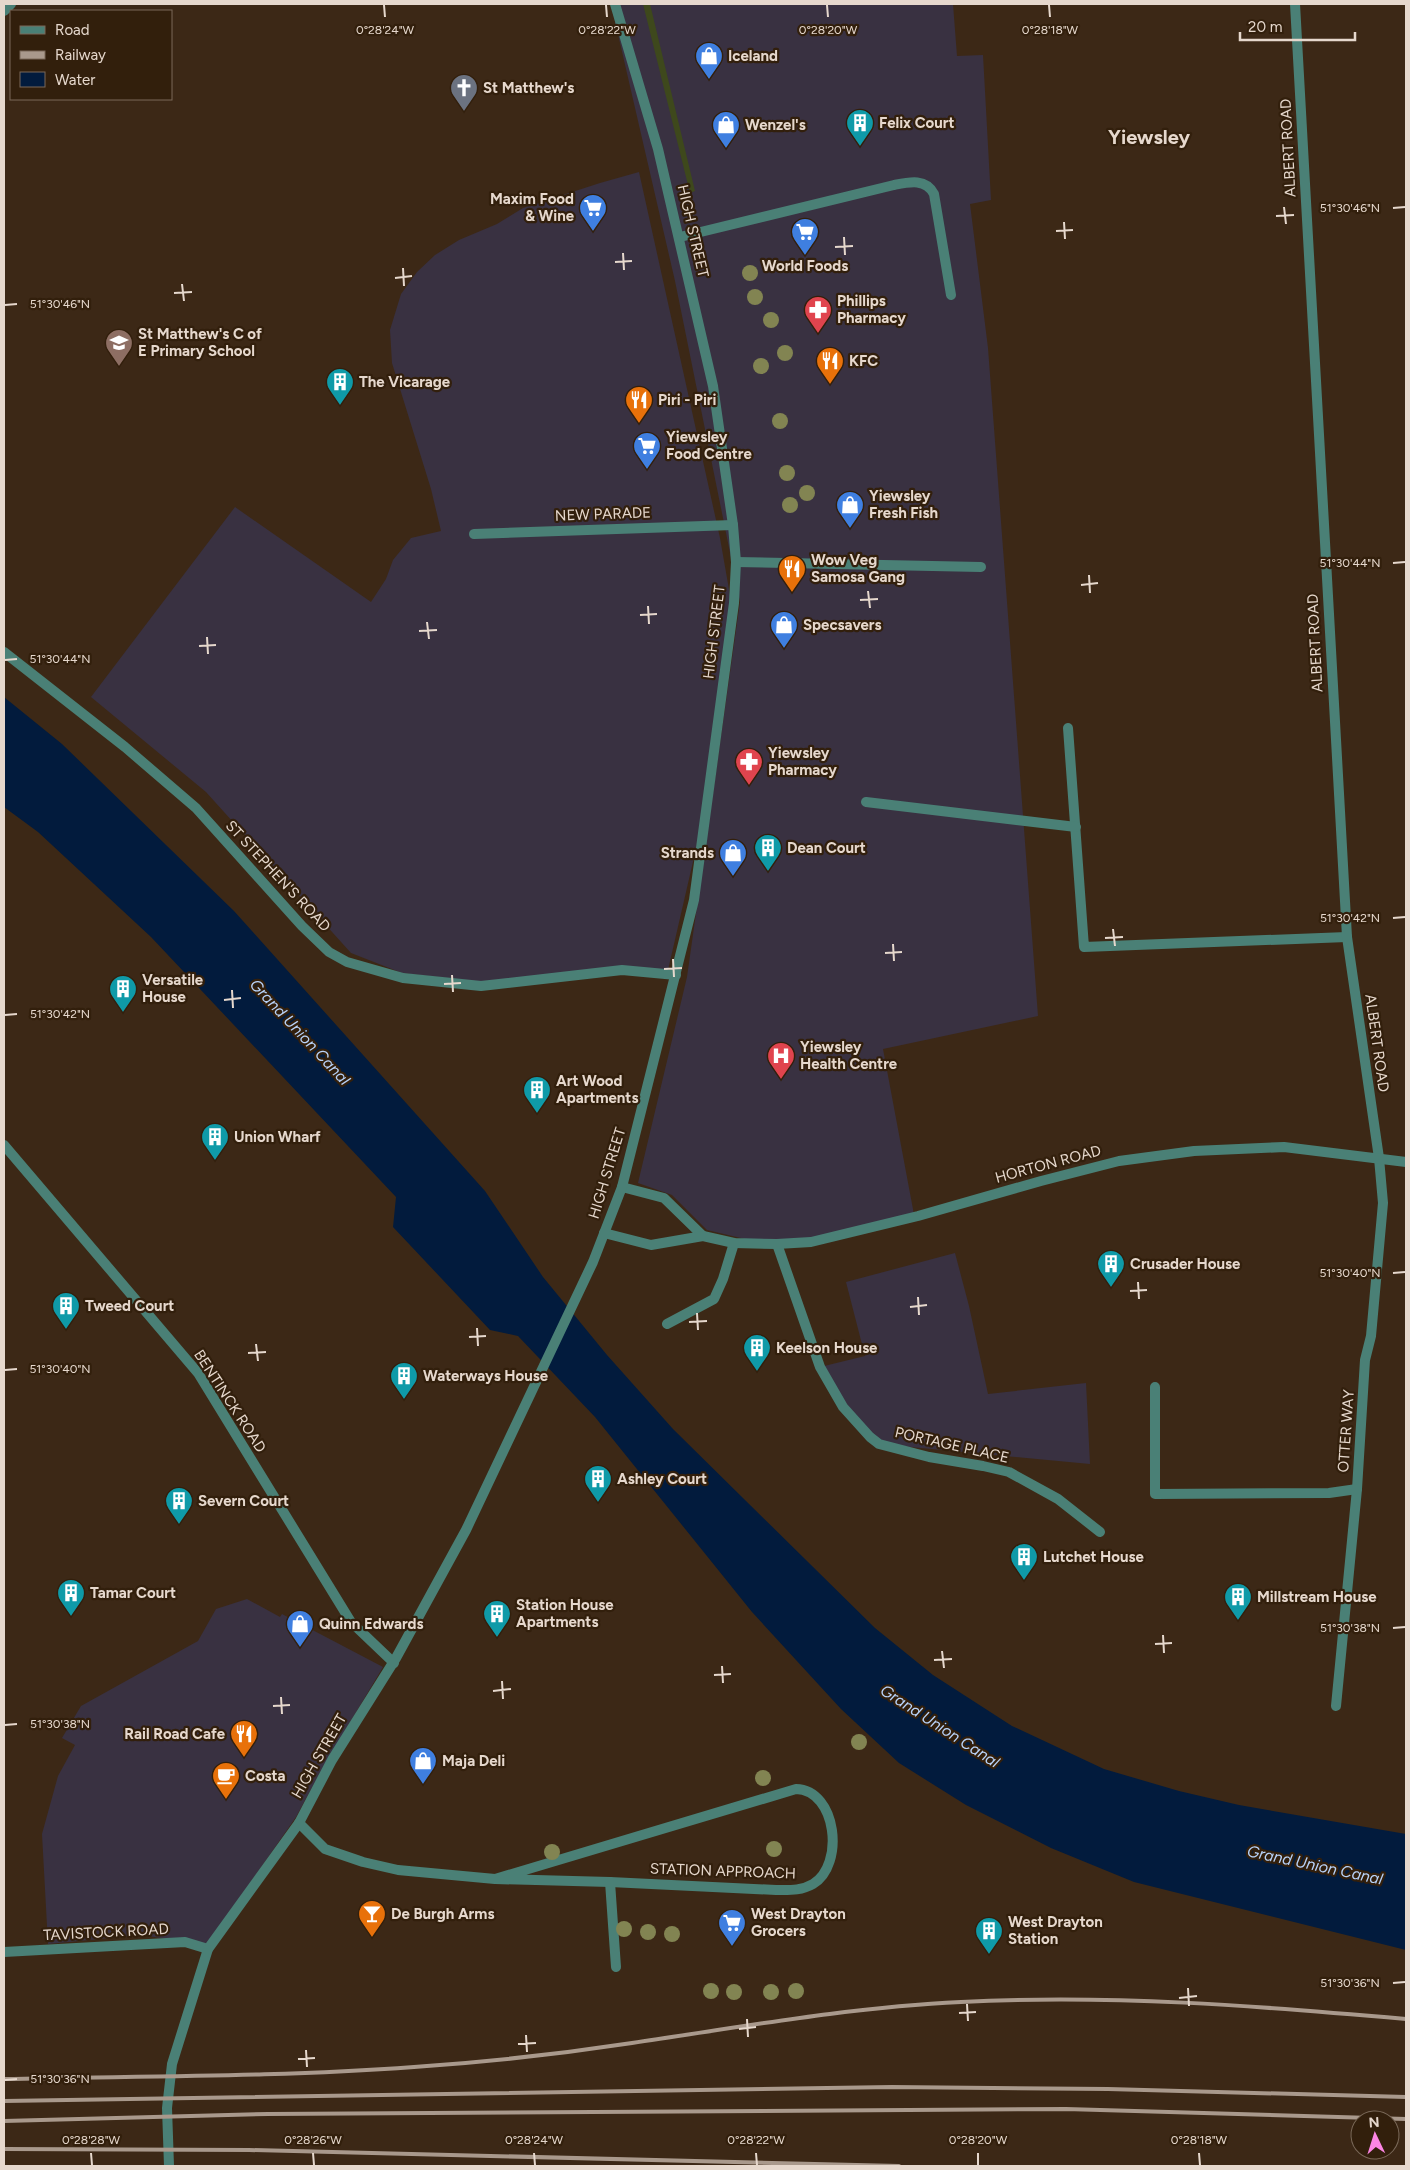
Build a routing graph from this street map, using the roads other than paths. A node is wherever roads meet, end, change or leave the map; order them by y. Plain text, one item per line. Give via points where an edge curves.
1 (11, 4) edge
2 (615, 4) edge
3 (1295, 4) edge
4 (4, 11) edge
5 (680, 237) junction
6 (951, 295) dead end
7 (733, 525) junction
8 (474, 534) dead end
9 (736, 562) junction
10 (981, 568) dead end
11 (4, 652) edge
12 (1068, 728) dead end
13 (866, 802) dead end
14 (1076, 827) junction
15 (1347, 937) junction
16 (676, 975) junction
17 (4, 1146) edge
18 (1379, 1158) junction
19 (1406, 1162) edge
20 (622, 1188) junction
21 (604, 1233) junction
22 (703, 1236) junction
23 (734, 1243) junction
24 (776, 1244) junction
25 (667, 1324) dead end
26 (1154, 1387) dead end
27 (1357, 1489) junction
28 (1100, 1532) dead end
29 (394, 1663) junction
30 (1336, 1706) dead end
31 (300, 1823) junction
32 (495, 1880) junction
33 (610, 1882) junction
34 (208, 1949) junction
35 (4, 1952) edge
36 (616, 1967) dead end
37 (169, 2166) edge

1 - 4 street
2 - 5 street, HIGH STREET via 658,148
3 - 15 street, ALBERT ROAD
5 - 6 street via 894,185 920,182 934,194
5 - 7 street, HIGH STREET via 713,386
7 - 8 street, NEW PARADE
7 - 9 street, HIGH STREET
9 - 10 street
9 - 16 street, HIGH STREET via 734,603 694,900
11 - 16 street, ST STEPHEN'S ROAD via 125,747 196,808 302,926 329,952 347,962 404,978 481,986 622,970
12 - 14 street
13 - 14 street
14 - 15 street via 1084,948
15 - 18 street, ALBERT ROAD
16 - 20 street, HIGH STREET
17 - 29 street, BENTINCK ROAD via 198,1373 351,1622
18 - 19 street, HORTON ROAD
18 - 24 street, HORTON ROAD via 1284,1147 1158,1155 1119,1161 812,1242
18 - 27 street, OTTER WAY via 1383,1203 1372,1336 1365,1360
20 - 21 street, HIGH STREET
20 - 22 street via 664,1198
21 - 22 street, HORTON ROAD via 651,1245
21 - 29 street, HIGH STREET via 466,1530
22 - 23 street, HORTON ROAD
23 - 24 street, HORTON ROAD
23 - 25 street via 714,1299
24 - 28 street, PORTAGE PLACE via 820,1367 842,1407 870,1437 879,1444 929,1457 1009,1472 1058,1500
26 - 27 street via 1155,1494 1329,1493
27 - 30 street, OTTER WAY
29 - 31 street, HIGH STREET via 332,1760
31 - 32 street, STATION APPROACH via 325,1849 363,1862 438,1875
31 - 34 street, HIGH STREET
32 - 33 street, STATION APPROACH
32 - 33 street, STATION APPROACH via 790,1790 803,1789 816,1795 824,1803 830,1821 831,1854 824,1873 816,1882 802,1889
33 - 36 street
34 - 35 street, TAVISTOCK ROAD via 185,1942
34 - 37 street, HIGH STREET via 172,2064 168,2108

